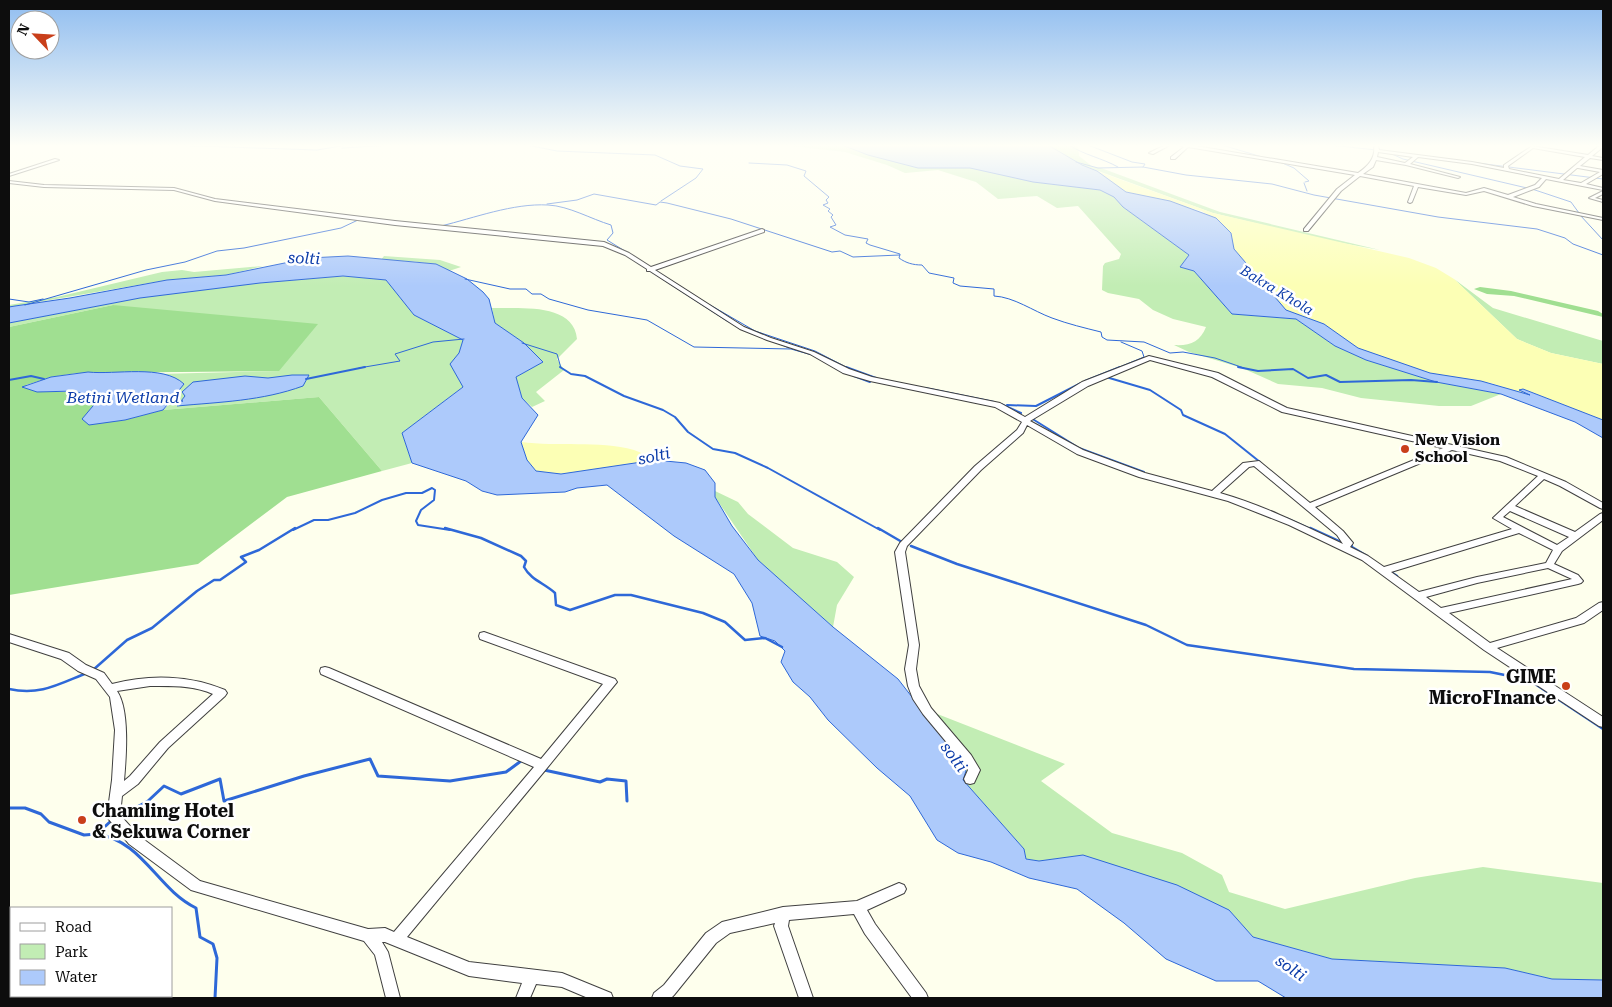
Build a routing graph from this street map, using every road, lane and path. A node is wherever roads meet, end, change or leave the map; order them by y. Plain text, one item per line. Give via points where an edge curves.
1 (185, 192) edge
2 (1337, 192) edge
3 (1414, 192) edge
4 (1453, 192) edge
5 (1473, 192) edge
6 (1495, 192) edge
7 (1521, 192) edge
8 (1600, 192) edge
9 (1510, 196) junction
10 (1603, 201) edge
11 (1410, 202) dead end
12 (1603, 219) edge
13 (1306, 230) dead end
14 (762, 231) dead end
15 (649, 270) junction
16 (1027, 420) junction
17 (1452, 447) junction
18 (1543, 476) junction
19 (1213, 494) junction
20 (1603, 506) edge
21 (1308, 508) junction
22 (1511, 508) junction
23 (1603, 516) edge
24 (1519, 530) junction
25 (1575, 536) junction
26 (1345, 547) junction
27 (1558, 548) junction
28 (1549, 565) junction
29 (1383, 571) junction
30 (1418, 596) junction
31 (1603, 605) edge
32 (1440, 612) junction
33 (484, 636) dead end
34 (9, 638) edge
35 (1488, 647) junction
36 (325, 671) dead end
37 (109, 689) junction
38 (1603, 723) edge
39 (543, 765) junction
40 (970, 779) dead end
41 (116, 794) junction
42 (899, 889) dead end
43 (858, 907) junction
44 (783, 914) junction
45 (368, 936) junction
46 (396, 940) junction
47 (531, 978) junction
48 (393, 998) edge
49 (523, 998) edge
50 (606, 998) edge
51 (659, 998) edge
52 (806, 998) edge
53 (921, 998) edge

1 - 15 street via 215,200 458,230 598,243 627,254
2 - 13 street
3 - 11 street
4 - 5 street
6 - 9 street
7 - 9 street
8 - 10 street via 1591,198
9 - 12 street via 1547,208
14 - 15 street
15 - 16 street via 742,328 821,356 846,371 908,388 988,402
16 - 17 street via 1085,384 1149,358 1215,375 1285,410
16 - 19 street via 1080,452 1142,475
16 - 40 street via 1020,431 978,468 900,552 914,645 915,656 910,672 914,685 923,706 968,758 974,770
17 - 18 street via 1503,459
17 - 21 street
18 - 20 street
18 - 22 street
19 - 21 street via 1252,462
19 - 26 street via 1292,522
21 - 26 street via 1340,533 1348,543
22 - 24 street via 1497,518
22 - 25 street
23 - 25 street
24 - 27 street
24 - 29 street
25 - 27 street
26 - 29 street
27 - 28 street
28 - 30 street
28 - 32 street via 1578,581
29 - 30 street
30 - 32 street
31 - 35 street via 1580,622
32 - 35 street
33 - 39 street via 611,682
34 - 37 street via 65,656 100,676
35 - 38 street
36 - 39 street
37 - 41 street via 115,696 121,730
37 - 41 street via 122,684 156,682 198,686 221,693
39 - 46 street
41 - 45 street via 113,817 134,840 196,886
42 - 43 street
43 - 44 street
43 - 53 street via 870,929
44 - 51 street via 719,931
44 - 52 street via 781,926
45 - 46 street via 385,935
45 - 48 street via 381,952
46 - 47 street via 469,969
47 - 49 street
47 - 50 street via 562,980

